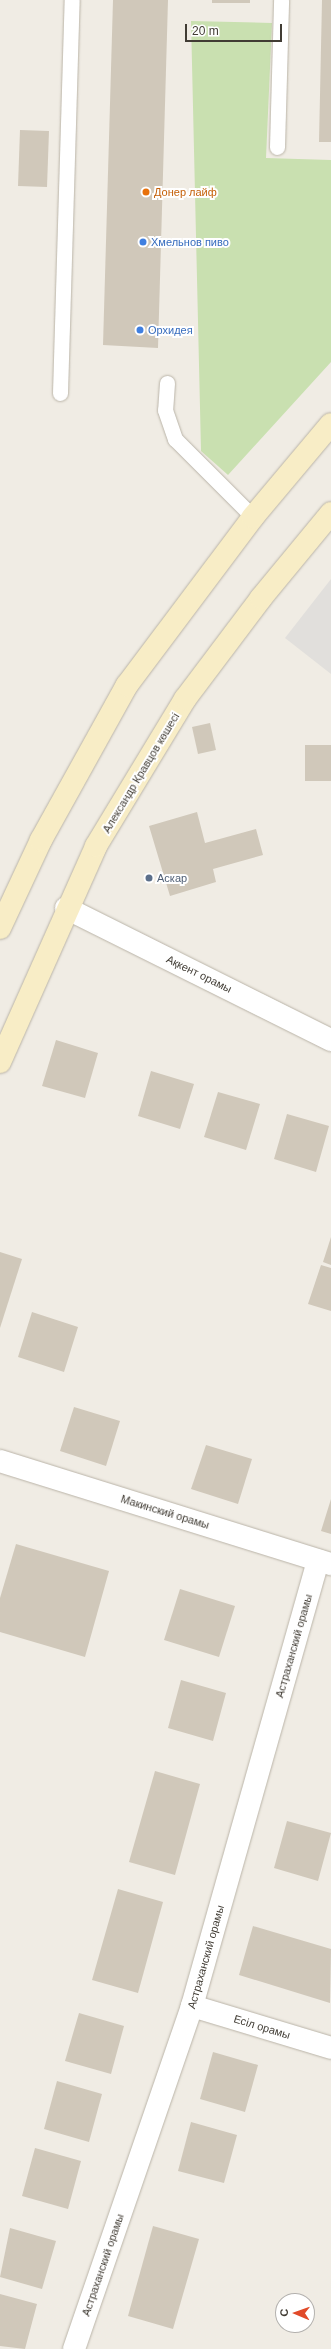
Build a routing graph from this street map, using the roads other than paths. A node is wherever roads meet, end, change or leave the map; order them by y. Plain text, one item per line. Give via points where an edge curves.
1 (72, 0) edge
2 (281, 0) edge
3 (277, 147) dead end
4 (167, 383) dead end
5 (60, 393) dead end
6 (331, 424) edge
7 (331, 513) edge
8 (254, 517) junction
9 (66, 908) junction
10 (1, 924) edge
11 (331, 1040) edge
12 (0, 1062) edge
13 (0, 1461) edge
14 (324, 1562) edge
15 (192, 2006) junction
16 (331, 2048) edge
17 (74, 2349) edge

1 - 5 lane
2 - 3 lane
4 - 8 lane via 164,410 175,440
6 - 8 main road
7 - 9 main road, Александр Кравцов көшесі via 261,598 185,699 96,846
8 - 10 main road via 127,685 41,840
9 - 11 street, Ақкент орамы
9 - 12 main road, Александр Кравцов көшесі
13 - 14 street, Макинский орамы
14 - 15 street, Астраханский орамы
15 - 16 street, Есіл орамы
15 - 17 street, Астраханский орамы

